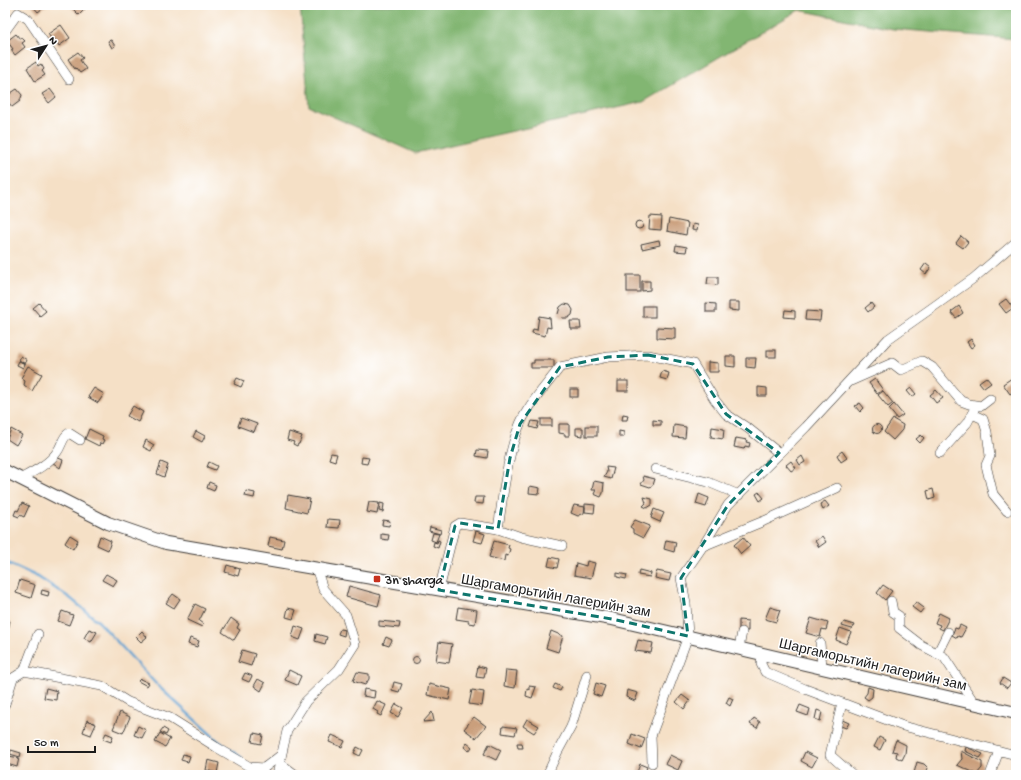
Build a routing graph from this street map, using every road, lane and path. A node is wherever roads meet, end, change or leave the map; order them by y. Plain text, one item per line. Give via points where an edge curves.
1 (5, 31) edge
2 (68, 79) dead end
3 (1016, 242) edge
4 (848, 382) junction
5 (990, 399) dead end
6 (977, 405) junction
7 (972, 414) junction
8 (80, 440) dead end
9 (780, 453) junction
10 (940, 453) dead end
11 (656, 469) dead end
12 (5, 471) edge
13 (20, 479) junction
14 (837, 488) dead end
15 (739, 495) junction
16 (1007, 511) dead end
17 (498, 529) junction
18 (562, 546) dead end
19 (703, 546) junction
20 (316, 568) junction
21 (439, 590) junction
22 (891, 601) dead end
23 (742, 632) dead end
24 (948, 632) dead end
25 (38, 634) dead end
26 (688, 636) junction
27 (820, 643) dead end
28 (739, 648) junction
29 (762, 654) junction
30 (937, 654) junction
31 (822, 668) junction
32 (24, 671) junction
33 (587, 675) dead end
34 (842, 703) junction
35 (5, 704) edge
36 (975, 704) junction
37 (1016, 713) edge
38 (999, 751) junction
39 (1016, 755) edge
40 (281, 759) junction
41 (652, 763) dead end
42 (277, 775) edge
43 (296, 775) edge
44 (547, 775) edge
45 (853, 775) edge
46 (990, 775) edge

1 - 2 street via 18,13 28,18
3 - 4 street via 974,278 888,340
4 - 6 street via 892,363 901,370 922,361 932,367 961,401
4 - 9 street
5 - 6 street via 981,406
6 - 7 street
7 - 10 street
7 - 16 street via 984,419 990,456 986,465 993,494
8 - 13 street via 69,433 57,452 46,463
9 - 15 street
9 - 17 street via 726,414 693,364 648,355 608,357 560,367 520,424 510,458
11 - 15 street via 708,482
12 - 13 street, Шаргаморьтийн лагерийн зам
13 - 20 street, Шаргаморьтийн лагерийн зам via 108,523 166,543
14 - 19 street
15 - 19 street via 728,505
17 - 18 street
17 - 21 street via 460,523 455,526
19 - 26 street via 681,578
20 - 21 street, Шаргаморьтийн лагерийн зам
20 - 40 street via 323,589 346,616 355,644 339,669 306,701 287,731
21 - 26 street, Шаргаморьтийн лагерийн зам via 612,619
22 - 30 street via 893,612 899,616 899,628 921,646
23 - 28 street
24 - 30 street
25 - 32 street
26 - 28 street, Шаргаморьтийн лагерийн зам
26 - 41 street via 651,736
27 - 31 street
28 - 29 street, Шаргаморьтийн лагерийн зам
29 - 31 street, Шаргаморьтийн лагерийн зам
29 - 34 street via 761,664 765,672
30 - 36 street via 944,657
31 - 36 street, Шаргаморьтийн лагерийн зам
32 - 35 street via 13,678
32 - 40 street via 102,686 128,702 170,718 250,767 264,768
33 - 44 street via 571,727
34 - 38 street via 903,726
34 - 45 street via 830,755
36 - 37 street, Шаргаморьтийн лагерийн зам
38 - 39 street
38 - 46 street
40 - 42 street
40 - 43 street

